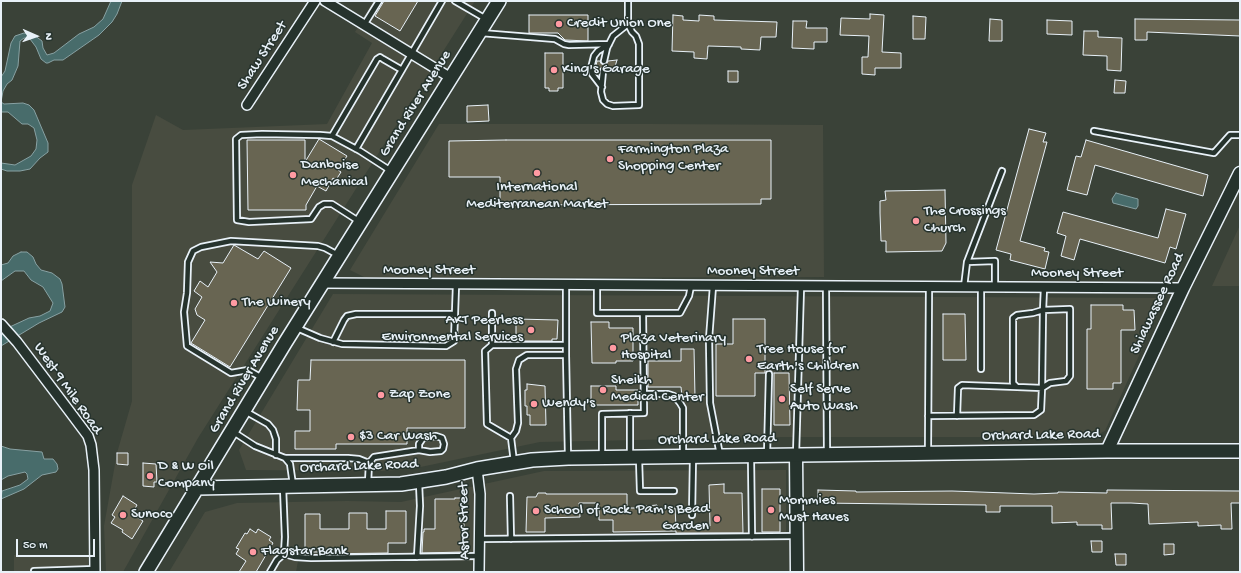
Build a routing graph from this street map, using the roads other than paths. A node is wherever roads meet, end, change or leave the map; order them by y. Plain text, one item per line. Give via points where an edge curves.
1 (316, 1) edge
2 (325, 1) edge
3 (379, 1) edge
4 (442, 1) edge
5 (455, 1) edge
6 (628, 1) edge
7 (497, 2) edge
8 (487, 20) junction
9 (628, 24) junction
10 (364, 25) junction
11 (480, 33) junction
12 (609, 44) junction
13 (412, 54) junction
14 (604, 61) dead end
15 (402, 70) junction
16 (603, 70) dead end
17 (451, 78) junction
18 (602, 87) junction
19 (247, 105) dead end
20 (1094, 131) dead end
21 (1240, 135) edge
22 (332, 136) junction
23 (356, 149) junction
24 (1002, 171) dead end
25 (392, 172) junction
26 (1240, 173) edge
27 (361, 222) junction
28 (340, 256) junction
29 (967, 262) junction
30 (323, 284) junction
31 (456, 285) junction
32 (566, 285) junction
33 (597, 286) junction
34 (691, 286) junction
35 (713, 286) junction
36 (801, 286) junction
37 (826, 287) junction
38 (929, 287) junction
39 (964, 287) junction
40 (981, 287) junction
41 (995, 287) junction
42 (1044, 288) junction
43 (1183, 288) junction
44 (1043, 310) junction
45 (492, 313) dead end
46 (643, 313) junction
47 (455, 314) junction
48 (1, 324) edge
49 (295, 327) junction
50 (333, 342) junction
51 (492, 345) junction
52 (566, 346) junction
53 (566, 355) junction
54 (981, 369) dead end
55 (769, 374) dead end
56 (264, 379) junction
57 (1017, 387) junction
58 (1042, 388) junction
59 (644, 394) junction
60 (245, 410) junction
61 (630, 413) junction
62 (928, 416) junction
63 (957, 416) junction
64 (232, 431) junction
65 (512, 438) junction
66 (419, 450) junction
67 (1108, 450) junction
68 (1240, 451) edge
69 (928, 454) junction
70 (276, 455) junction
71 (796, 455) junction
72 (827, 455) junction
73 (720, 456) junction
74 (751, 456) junction
75 (766, 456) junction
76 (602, 457) junction
77 (635, 457) junction
78 (688, 457) junction
79 (285, 458) junction
80 (568, 458) junction
81 (369, 463) junction
82 (514, 463) junction
83 (477, 469) junction
84 (419, 481) junction
85 (368, 485) junction
86 (288, 486) junction
87 (197, 488) junction
88 (674, 490) dead end
89 (510, 496) dead end
90 (692, 515) dead end
91 (796, 536) junction
92 (752, 537) junction
93 (480, 539) junction
94 (511, 539) junction
95 (284, 554) junction
96 (479, 556) junction
97 (417, 557) junction
98 (95, 570) edge
99 (34, 571) dead end
100 (146, 572) edge
101 (270, 572) edge
102 (479, 572) edge
103 (797, 572) edge

1 - 19 street, Shaw Street
2 - 10 street
3 - 10 lane
4 - 13 lane
5 - 8 lane
6 - 9 lane
7 - 8 main road, Grand River Avenue
8 - 11 main road, Grand River Avenue
9 - 12 lane via 612,36
9 - 18 lane via 639,44 638,105 607,104
10 - 13 street
11 - 12 lane via 555,39 568,45
11 - 17 main road, Grand River Avenue
12 - 14 lane
12 - 18 lane via 594,56 591,68 592,74
13 - 15 lane
13 - 17 street
15 - 22 lane via 380,57
15 - 23 lane
16 - 18 lane
17 - 25 main road, Grand River Avenue
20 - 21 lane via 1214,153 1230,135
22 - 23 lane
22 - 27 lane via 262,134 241,135 236,139 237,220 249,222 311,219 319,207 332,204
23 - 25 lane
24 - 29 lane
25 - 27 main road, Grand River Avenue
26 - 43 street, Shiawassee Road
27 - 28 main road, Grand River Avenue
28 - 30 main road, Grand River Avenue
28 - 56 lane via 318,246 231,240 193,251 188,262 184,312 187,346 231,373 248,370
29 - 39 lane
29 - 41 lane via 995,261
30 - 31 street, Mooney Street
30 - 49 main road, Grand River Avenue
31 - 32 street, Mooney Street
31 - 47 lane
32 - 33 street, Mooney Street
32 - 52 lane
33 - 34 street, Mooney Street
33 - 46 lane via 597,313
34 - 35 street, Mooney Street
34 - 46 lane via 680,313
35 - 36 street, Mooney Street
35 - 73 lane via 709,339 710,388 712,419
36 - 37 street, Mooney Street
36 - 71 lane
37 - 38 street, Mooney Street
37 - 72 lane
38 - 39 street, Mooney Street
38 - 62 lane
39 - 40 street, Mooney Street
40 - 41 street, Mooney Street
40 - 54 lane
41 - 42 street, Mooney Street
42 - 43 street, Mooney Street
42 - 44 lane
43 - 67 street, Shiawassee Road
44 - 57 lane via 1013,318 1013,383
44 - 58 lane
44 - 58 lane via 1070,309 1070,376 1066,381 1050,383
45 - 51 lane
46 - 59 lane
47 - 50 lane via 351,315 344,320
47 - 50 lane via 454,341 446,346
48 - 98 street, West 9 Mile Road via 89,440 94,470
49 - 50 lane
49 - 56 main road, Grand River Avenue
51 - 52 lane
51 - 65 lane via 485,351 487,424
52 - 53 lane
53 - 65 lane via 527,355 519,360 516,369 518,423
53 - 80 lane
55 - 75 lane
56 - 60 main road, Grand River Avenue
57 - 58 lane
57 - 63 lane via 962,385 958,388
58 - 63 lane via 1041,410 1034,415
59 - 61 lane via 644,413
59 - 78 lane via 668,394 680,403
60 - 64 main road, Grand River Avenue
60 - 70 lane via 273,430
61 - 76 lane via 602,414
61 - 77 lane
62 - 63 lane
62 - 69 lane
64 - 70 lane via 255,446
64 - 87 main road, Grand River Avenue
65 - 82 lane
66 - 66 lane via 441,451 444,444 442,438 423,438
66 - 81 lane via 374,457
67 - 68 main road, Orchard Lake Road
67 - 69 main road, Orchard Lake Road
69 - 72 main road, Orchard Lake Road
70 - 79 lane
71 - 72 main road, Orchard Lake Road
71 - 75 main road, Orchard Lake Road
71 - 91 street
73 - 74 main road, Orchard Lake Road
73 - 78 main road, Orchard Lake Road
74 - 75 main road, Orchard Lake Road
74 - 92 lane
76 - 77 main road, Orchard Lake Road
76 - 80 main road, Orchard Lake Road
77 - 78 main road, Orchard Lake Road
77 - 88 lane via 640,491
78 - 90 lane
79 - 81 lane via 348,458
79 - 86 lane via 290,464
80 - 82 main road, Orchard Lake Road
81 - 85 lane
82 - 83 main road, Orchard Lake Road
83 - 84 main road, Orchard Lake Road
83 - 93 street, Astor Street
84 - 85 main road, Orchard Lake Road
84 - 97 lane
85 - 86 main road, Orchard Lake Road
86 - 87 main road, Orchard Lake Road
86 - 95 lane
87 - 100 main road, Grand River Avenue
89 - 94 lane
91 - 92 lane
91 - 103 street
92 - 94 lane
93 - 94 lane
93 - 96 street, Astor Street
95 - 97 lane via 311,558
95 - 101 lane
96 - 97 lane
96 - 102 street, Astor Street
98 - 99 lane

